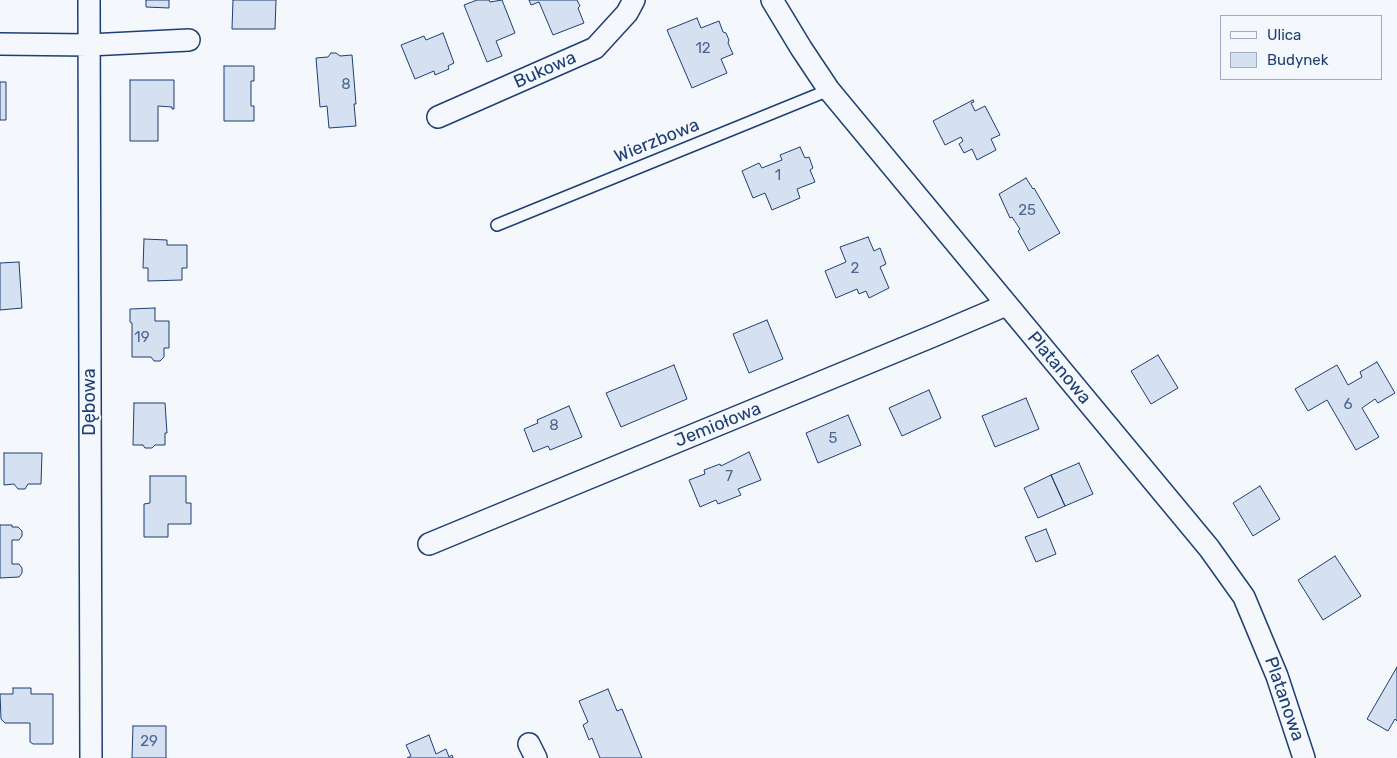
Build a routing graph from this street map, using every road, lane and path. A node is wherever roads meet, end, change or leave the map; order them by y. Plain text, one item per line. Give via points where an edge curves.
1 (89, 0) edge
2 (634, 0) edge
3 (772, 0) edge
4 (189, 40) dead end
5 (0, 44) edge
6 (89, 45) junction
7 (829, 90) junction
8 (438, 117) dead end
9 (497, 225) dead end
10 (1006, 304) junction
11 (429, 544) dead end
12 (92, 758) edge
13 (1304, 758) edge

1 - 6 street, Dębowa
2 - 8 street, Bukowa via 627,13 595,48
3 - 7 street, Platanowa
4 - 6 street
5 - 6 street
6 - 12 street, Dębowa
7 - 9 lane, Wierzbowa
7 - 10 street, Platanowa
10 - 11 street, Jemiołowa
10 - 13 street, Platanowa via 1209,548 1244,597 1277,676

